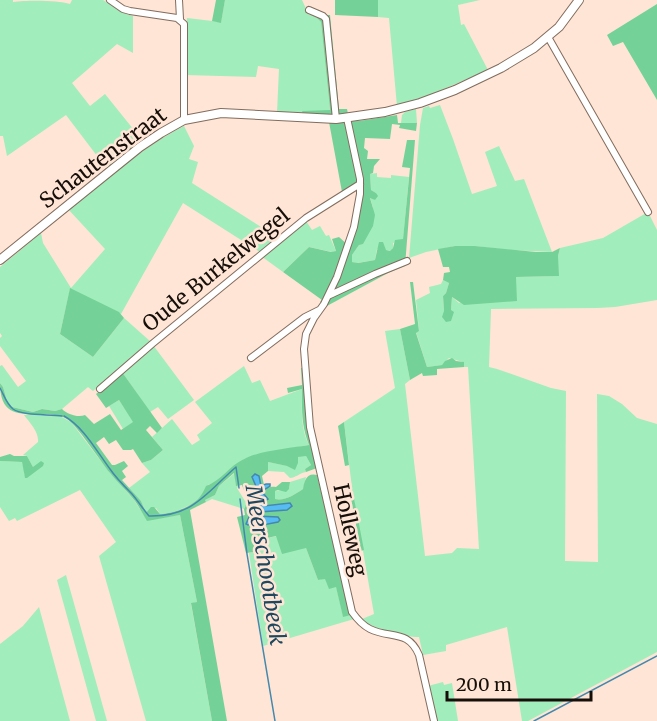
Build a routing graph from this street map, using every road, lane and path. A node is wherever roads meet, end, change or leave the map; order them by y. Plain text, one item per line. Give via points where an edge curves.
1 (110, 0) edge
2 (179, 0) edge
3 (579, 0) edge
4 (309, 10) dead end
5 (180, 19) junction
6 (548, 37) junction
7 (347, 118) junction
8 (336, 119) junction
9 (184, 120) junction
10 (360, 184) junction
11 (648, 212) dead end
12 (0, 260) edge
13 (407, 261) dead end
14 (328, 296) junction
15 (320, 309) junction
16 (251, 358) dead end
17 (100, 389) dead end
18 (434, 721) edge

1 - 5 street via 130,11
2 - 5 street
3 - 6 street, Schautenstraat
4 - 8 street via 326,20
5 - 9 street via 184,24
6 - 7 street, Schautenstraat via 508,64 454,90 420,103
6 - 11 street
7 - 8 street, Schautenstraat
7 - 10 street, Holleweg
8 - 9 street, Schautenstraat via 221,113
9 - 12 street, Schautenstraat via 140,147
10 - 14 street, Holleweg via 354,227
10 - 17 street, Oude Burkelwegel via 306,218
13 - 14 street
14 - 15 street, Holleweg
15 - 16 street, Holleweg
15 - 18 street, Holleweg via 306,334 304,349 310,427 352,612 370,629 415,646

